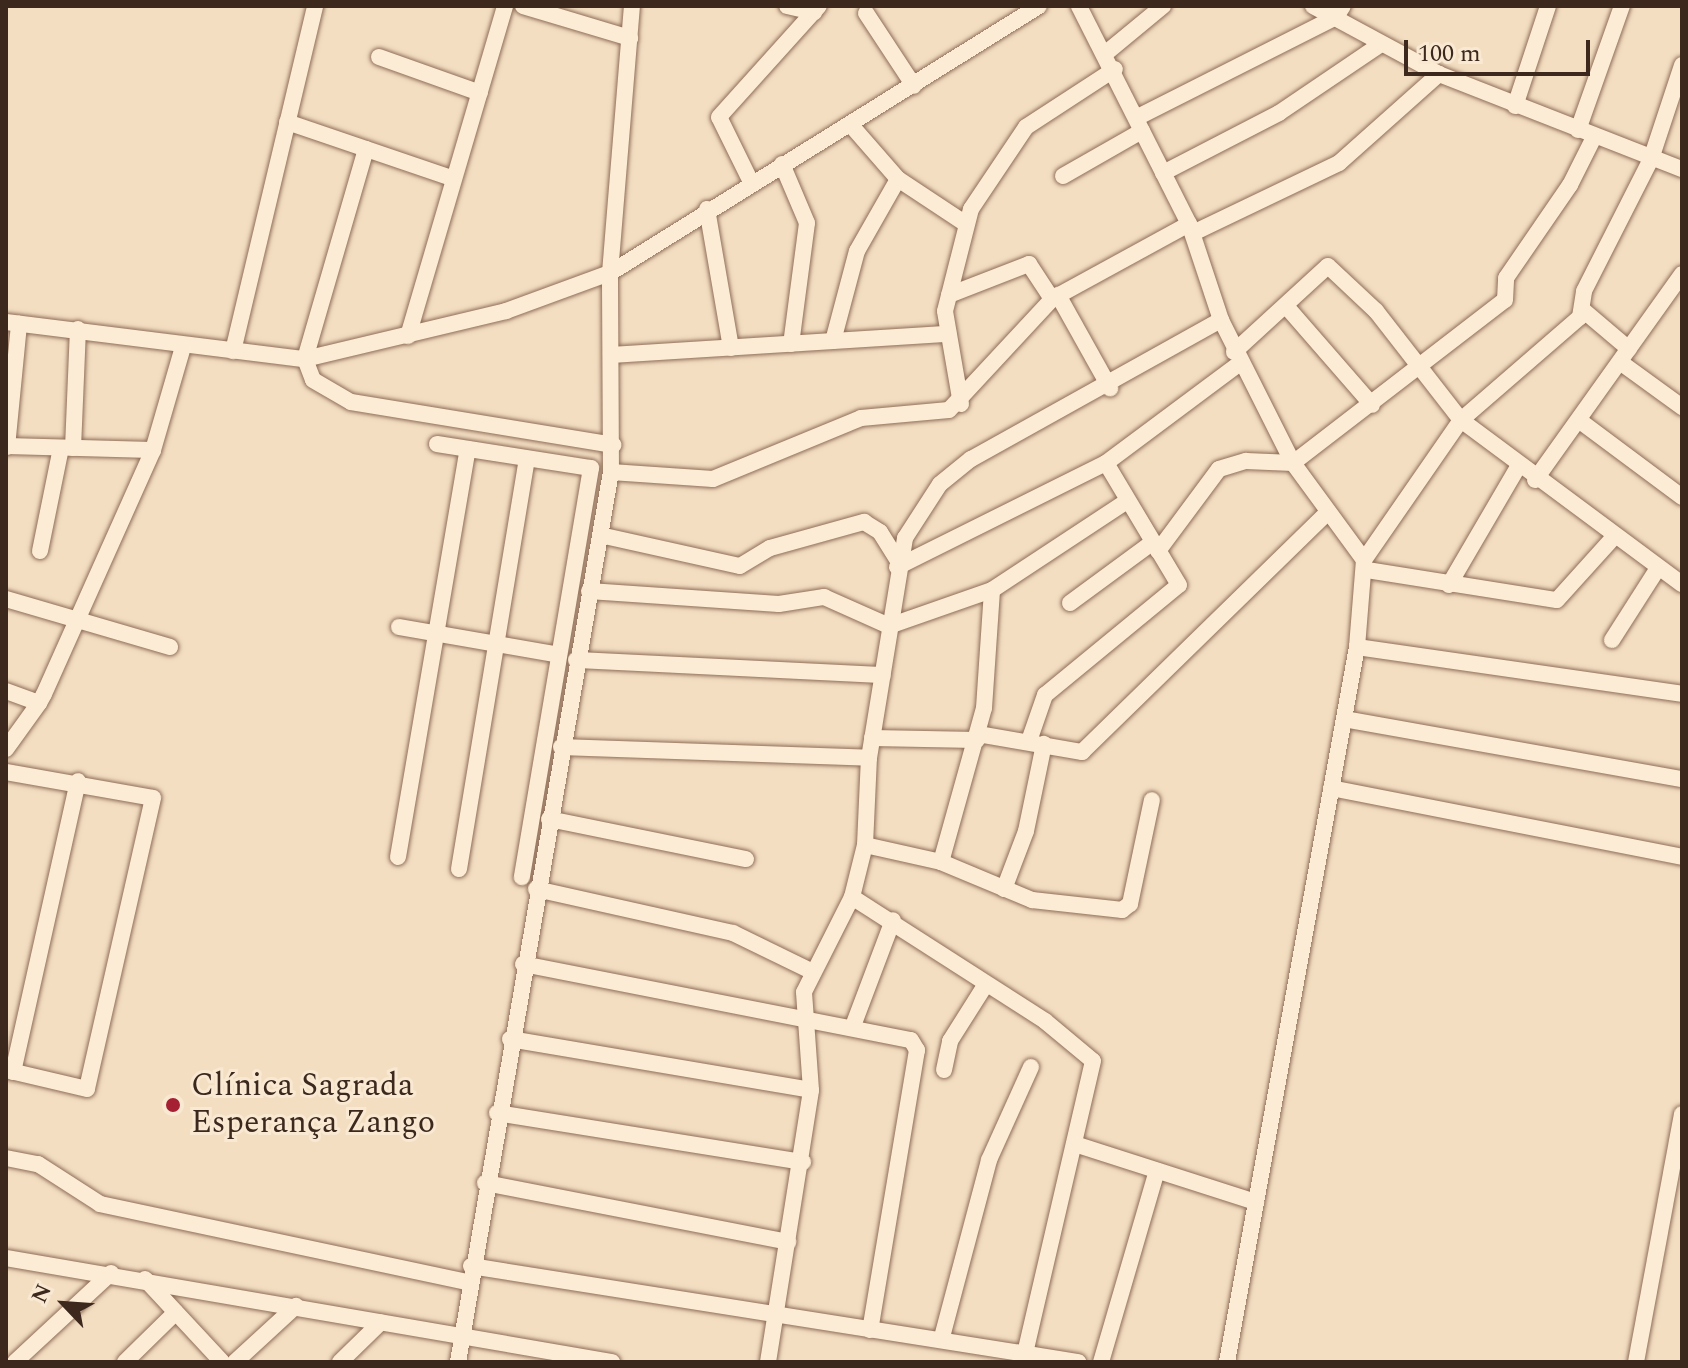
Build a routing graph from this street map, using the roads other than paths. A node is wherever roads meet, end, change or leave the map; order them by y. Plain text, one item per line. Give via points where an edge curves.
1 (315, 6) edge
2 (505, 6) edge
3 (523, 6) edge
4 (632, 6) edge
5 (787, 6) edge
6 (1039, 6) edge
7 (1079, 6) edge
8 (1163, 6) edge
9 (1313, 6) edge
10 (1548, 6) edge
11 (1622, 6) edge
12 (816, 9) edge
13 (1340, 11) edge
14 (866, 13) dead end
15 (630, 38) junction
16 (1381, 44) junction
17 (1106, 53) junction
18 (379, 57) dead end
19 (1682, 65) edge
20 (1115, 69) junction
21 (1439, 74) junction
22 (914, 86) junction
23 (480, 93) junction
24 (1515, 106) junction
25 (287, 122) junction
26 (850, 124) junction
27 (1139, 124) junction
28 (1586, 134) junction
29 (366, 149) junction
30 (1651, 159) junction
31 (782, 164) junction
32 (1682, 169) edge
33 (1163, 173) junction
34 (1063, 176) dead end
35 (454, 179) junction
36 (898, 179) junction
37 (751, 182) junction
38 (707, 209) junction
39 (966, 224) junction
40 (1191, 229) junction
41 (610, 273) junction
42 (1681, 278) edge
43 (949, 295) junction
44 (1055, 297) junction
45 (1286, 306) junction
46 (1583, 310) junction
47 (1221, 320) junction
48 (13, 323) edge
49 (78, 329) junction
50 (948, 334) junction
51 (408, 336) junction
52 (833, 341) junction
53 (791, 344) junction
54 (731, 348) junction
55 (182, 350) junction
56 (233, 351) junction
57 (611, 355) junction
58 (1625, 355) junction
59 (1237, 358) junction
60 (305, 359) junction
61 (1423, 368) junction
62 (1110, 388) junction
63 (961, 404) junction
64 (1372, 405) junction
65 (1682, 407) edge
66 (1461, 420) junction
67 (1580, 421) junction
68 (437, 444) dead end
69 (613, 445) junction
70 (7, 446) edge
71 (67, 448) junction
72 (468, 449) junction
73 (153, 450) junction
74 (527, 459) junction
75 (1106, 463) junction
76 (1293, 463) junction
77 (1518, 467) junction
78 (611, 472) junction
79 (1535, 480) junction
80 (1682, 497) edge
81 (1127, 501) junction
82 (1328, 512) junction
83 (600, 535) junction
84 (1614, 537) junction
85 (1155, 547) junction
86 (40, 551) dead end
87 (898, 564) junction
88 (1366, 565) junction
89 (1658, 568) junction
90 (1682, 584) edge
91 (1449, 585) junction
92 (992, 590) junction
93 (589, 591) junction
94 (6, 599) edge
95 (1070, 603) dead end
96 (80, 619) junction
97 (889, 626) junction
98 (399, 627) dead end
99 (436, 635) junction
100 (1612, 640) dead end
101 (496, 644) junction
102 (170, 647) dead end
103 (1357, 647) junction
104 (559, 655) junction
105 (576, 660) junction
106 (883, 675) junction
107 (6, 691) edge
108 (1682, 694) edge
109 (39, 703) junction
110 (1344, 719) junction
111 (977, 737) junction
112 (872, 738) junction
113 (1036, 743) junction
114 (561, 747) junction
115 (6, 749) edge
116 (869, 758) junction
117 (7, 776) edge
118 (1682, 779) edge
119 (78, 781) junction
120 (1331, 788) junction
121 (1152, 800) dead end
122 (549, 819) junction
123 (865, 845) junction
124 (398, 857) dead end
125 (1682, 857) edge
126 (746, 859) dead end
127 (941, 862) junction
128 (459, 869) dead end
129 (522, 877) dead end
130 (536, 889) junction
131 (1004, 889) junction
132 (852, 897) junction
133 (893, 920) junction
134 (523, 964) junction
135 (811, 971) junction
136 (986, 984) junction
137 (805, 1016) junction
138 (853, 1026) junction
139 (510, 1039) junction
140 (1031, 1067) dead end
141 (944, 1070) dead end
142 (9, 1071) edge
143 (811, 1090) junction
144 (497, 1113) junction
145 (1682, 1114) edge
146 (1078, 1145) junction
147 (6, 1158) edge
148 (803, 1162) junction
149 (1157, 1171) junction
150 (485, 1183) junction
151 (1256, 1202) junction
152 (788, 1242) junction
153 (8, 1260) edge
154 (111, 1273) junction
155 (469, 1274) junction
156 (145, 1279) junction
157 (296, 1306) junction
158 (176, 1312) junction
159 (774, 1318) junction
160 (381, 1322) junction
161 (870, 1330) junction
162 (942, 1337) junction
163 (457, 1352) edge
164 (1025, 1353) junction
165 (540, 1355) edge
166 (995, 1355) edge
167 (15, 1362) edge
168 (125, 1362) edge
169 (222, 1362) edge
170 (235, 1362) edge
171 (340, 1362) edge
172 (612, 1362) edge
173 (768, 1362) edge
174 (1078, 1362) edge
175 (1101, 1362) edge
176 (1227, 1362) edge
177 (1636, 1362) edge

1 - 25 street
2 - 23 street
3 - 15 street
4 - 15 street
5 - 12 street
6 - 22 street
7 - 17 street
8 - 17 street
9 - 13 street
10 - 24 street
11 - 28 street
12 - 37 street via 719,117
13 - 16 street
13 - 27 street
14 - 22 street
15 - 41 street
16 - 21 street
16 - 33 street via 1279,113
17 - 20 street
18 - 23 street
19 - 30 street
20 - 27 street
20 - 39 street via 1026,127 977,195
21 - 24 street
21 - 40 street via 1339,163
22 - 26 street
23 - 35 street
24 - 28 street
25 - 29 street
25 - 56 street
26 - 31 street
26 - 36 street
27 - 33 street
27 - 34 street
28 - 30 street
28 - 61 street via 1570,185 1506,278 1505,300
29 - 35 street
29 - 60 street
30 - 32 street
30 - 46 street via 1584,291
31 - 37 street
31 - 53 street via 807,223
33 - 40 street
35 - 51 street
36 - 39 street
36 - 52 street via 857,251
37 - 38 street
38 - 41 street
38 - 54 street
39 - 43 street
40 - 44 street
40 - 47 street
41 - 51 street
41 - 57 street
42 - 58 street
43 - 44 street via 1029,264
43 - 50 street
44 - 62 street
44 - 63 street
45 - 59 street
45 - 61 street via 1328,266
45 - 64 street
46 - 58 street
46 - 66 street
47 - 59 street
47 - 62 street
48 - 49 street
48 - 70 street
49 - 55 street
49 - 71 street
50 - 52 street
50 - 63 street
51 - 60 street
52 - 53 street
53 - 54 street
54 - 57 street
55 - 56 street
55 - 73 street
56 - 60 street
57 - 69 street
58 - 65 street
58 - 67 street
59 - 75 street
59 - 76 street
60 - 69 street via 313,380 351,402
61 - 64 street
61 - 66 street
62 - 87 street via 1035,421 940,484
63 - 78 street via 861,418 713,479
64 - 76 street
66 - 77 street
66 - 88 street
67 - 79 street
67 - 80 street
68 - 72 street
69 - 78 street
70 - 71 street
71 - 73 street
71 - 86 street
72 - 74 street
72 - 99 street
73 - 96 street
74 - 101 street
74 - 104 street via 591,468
75 - 81 street
75 - 87 street
76 - 82 street
76 - 85 street via 1246,461 1219,469
77 - 79 street
77 - 91 street
78 - 83 street
79 - 84 street
81 - 85 street
81 - 92 street
82 - 88 street
82 - 113 street via 1093,745 1077,755
83 - 87 street via 740,566 770,548 864,522 880,532
83 - 93 street
84 - 89 street
84 - 91 street via 1557,600
85 - 95 street
85 - 113 street via 1179,585 1045,695
87 - 97 street
88 - 91 street
88 - 103 street
89 - 90 street
89 - 100 street
92 - 97 street
92 - 111 street
93 - 97 street via 779,604 824,597
93 - 105 street
94 - 96 street
96 - 102 street
96 - 109 street
97 - 106 street
98 - 99 street
99 - 101 street
99 - 124 street
101 - 104 street
101 - 128 street
103 - 108 street
103 - 110 street
104 - 129 street
105 - 106 street
105 - 114 street
106 - 112 street
107 - 109 street
109 - 115 street
110 - 118 street
110 - 120 street
111 - 112 street
111 - 113 street
111 - 127 street
112 - 116 street
113 - 131 street via 1026,831
114 - 116 street
114 - 122 street
116 - 123 street
117 - 119 street
119 - 142 street
119 - 142 street via 153,798 96,1054 84,1092
120 - 125 street
120 - 151 street
121 - 131 street via 1127,908 1032,900
122 - 126 street
122 - 130 street
123 - 127 street
123 - 132 street
127 - 131 street
130 - 134 street
130 - 135 street via 733,933
132 - 133 street
132 - 135 street
133 - 136 street via 929,952
133 - 138 street
134 - 137 street
134 - 139 street
135 - 137 street
136 - 141 street via 950,1041
136 - 146 street via 1093,1061 1075,1127
137 - 138 street
137 - 143 street
138 - 161 street via 911,1040 917,1050
139 - 143 street
139 - 144 street
140 - 162 street via 989,1160
143 - 148 street
144 - 148 street
144 - 150 street
145 - 177 street
146 - 149 street
146 - 164 street
147 - 155 street via 38,1164 100,1204
148 - 152 street
149 - 151 street
149 - 175 street
150 - 152 street
150 - 155 street
151 - 176 street
152 - 159 street
153 - 154 street
154 - 156 street
154 - 167 street
155 - 159 street
155 - 163 street
156 - 157 street
156 - 158 street
157 - 160 street
157 - 170 street
158 - 168 street
158 - 169 street
159 - 161 street
159 - 173 street
160 - 163 street
160 - 171 street
161 - 162 street
162 - 166 street
163 - 165 street
164 - 166 street
164 - 174 street
165 - 172 street

